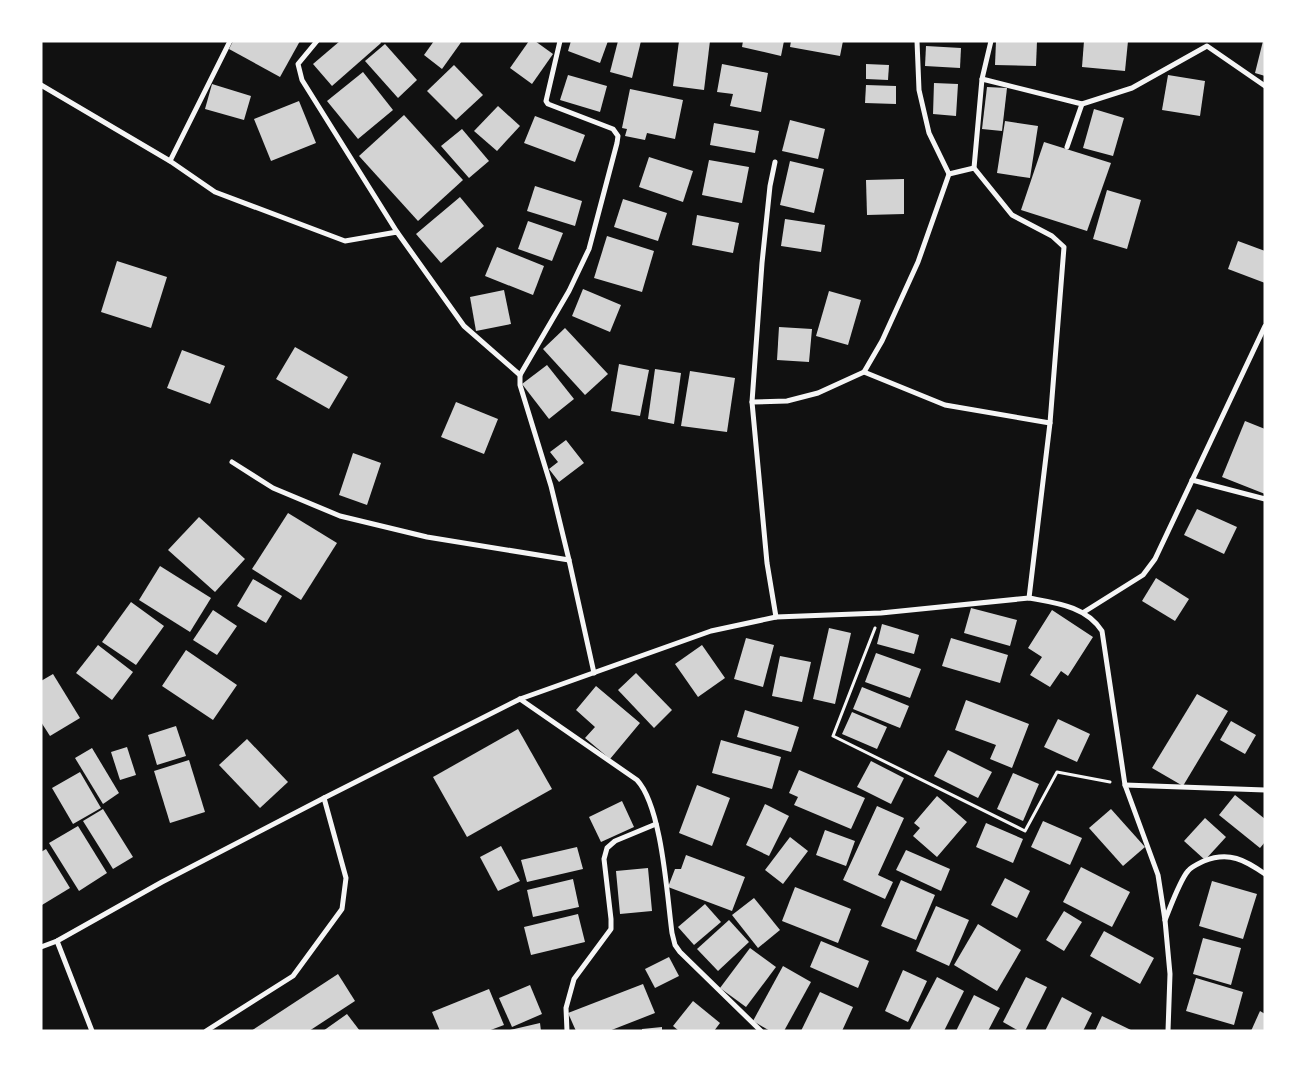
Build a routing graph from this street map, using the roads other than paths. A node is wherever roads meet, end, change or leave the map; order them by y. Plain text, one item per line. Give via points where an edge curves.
1 (230, 41) edge
2 (317, 41) edge
3 (560, 41) edge
4 (918, 41) edge
5 (991, 41) edge
6 (1207, 43) edge
7 (982, 80) junction
8 (41, 85) edge
9 (1265, 86) edge
10 (1082, 104) junction
11 (1067, 147) dead end
12 (170, 162) junction
13 (775, 162) dead end
14 (974, 168) junction
15 (949, 174) junction
16 (397, 232) junction
17 (1265, 326) edge
18 (864, 372) junction
19 (520, 375) junction
20 (752, 402) junction
21 (1050, 423) junction
22 (232, 462) dead end
23 (1192, 480) junction
24 (1265, 499) edge
25 (569, 560) junction
26 (1029, 598) junction
27 (1084, 612) junction
28 (776, 617) junction
29 (594, 674) junction
30 (520, 699) junction
31 (1126, 785) junction
32 (1265, 790) edge
33 (324, 798) junction
34 (656, 824) junction
35 (1265, 874) edge
36 (1165, 920) junction
37 (57, 941) junction
38 (41, 947) edge
39 (92, 1031) edge
40 (206, 1031) edge
41 (567, 1031) edge
42 (761, 1031) edge
43 (1168, 1031) edge

1 - 12 street
2 - 16 street via 298,64 302,80
3 - 19 street via 546,101 613,129 618,136 589,249 569,291
4 - 15 street via 919,90 929,132
5 - 7 street
6 - 9 street
6 - 10 street via 1132,88
7 - 10 street
7 - 14 street
8 - 12 street
10 - 11 street
12 - 16 street via 215,192 345,241
13 - 20 street via 762,263
14 - 15 street
14 - 21 street via 1012,215 1052,236 1064,247
15 - 18 street via 918,262
16 - 19 street via 464,326
17 - 23 street
18 - 20 street via 818,393 787,401
18 - 21 street via 945,405
19 - 25 street via 520,385 551,486
20 - 28 street via 767,562
21 - 26 street
22 - 25 street via 273,488 340,516 427,537
23 - 24 street
23 - 27 street via 1155,558 1143,576
25 - 29 street
26 - 27 street
26 - 28 street via 881,613
27 - 31 street via 1102,631
28 - 29 street via 711,631
29 - 30 street
30 - 33 street
30 - 34 street via 638,780 645,788
31 - 32 street
31 - 36 street via 1158,875
33 - 37 street
33 - 40 street via 346,878 342,909 293,976
34 - 41 street via 615,841 607,848 604,859 611,929 574,979 566,1008
34 - 42 street via 675,945
35 - 36 street via 1233,857 1216,857 1201,862 1188,871
36 - 43 street via 1170,974
37 - 38 street
37 - 39 street

